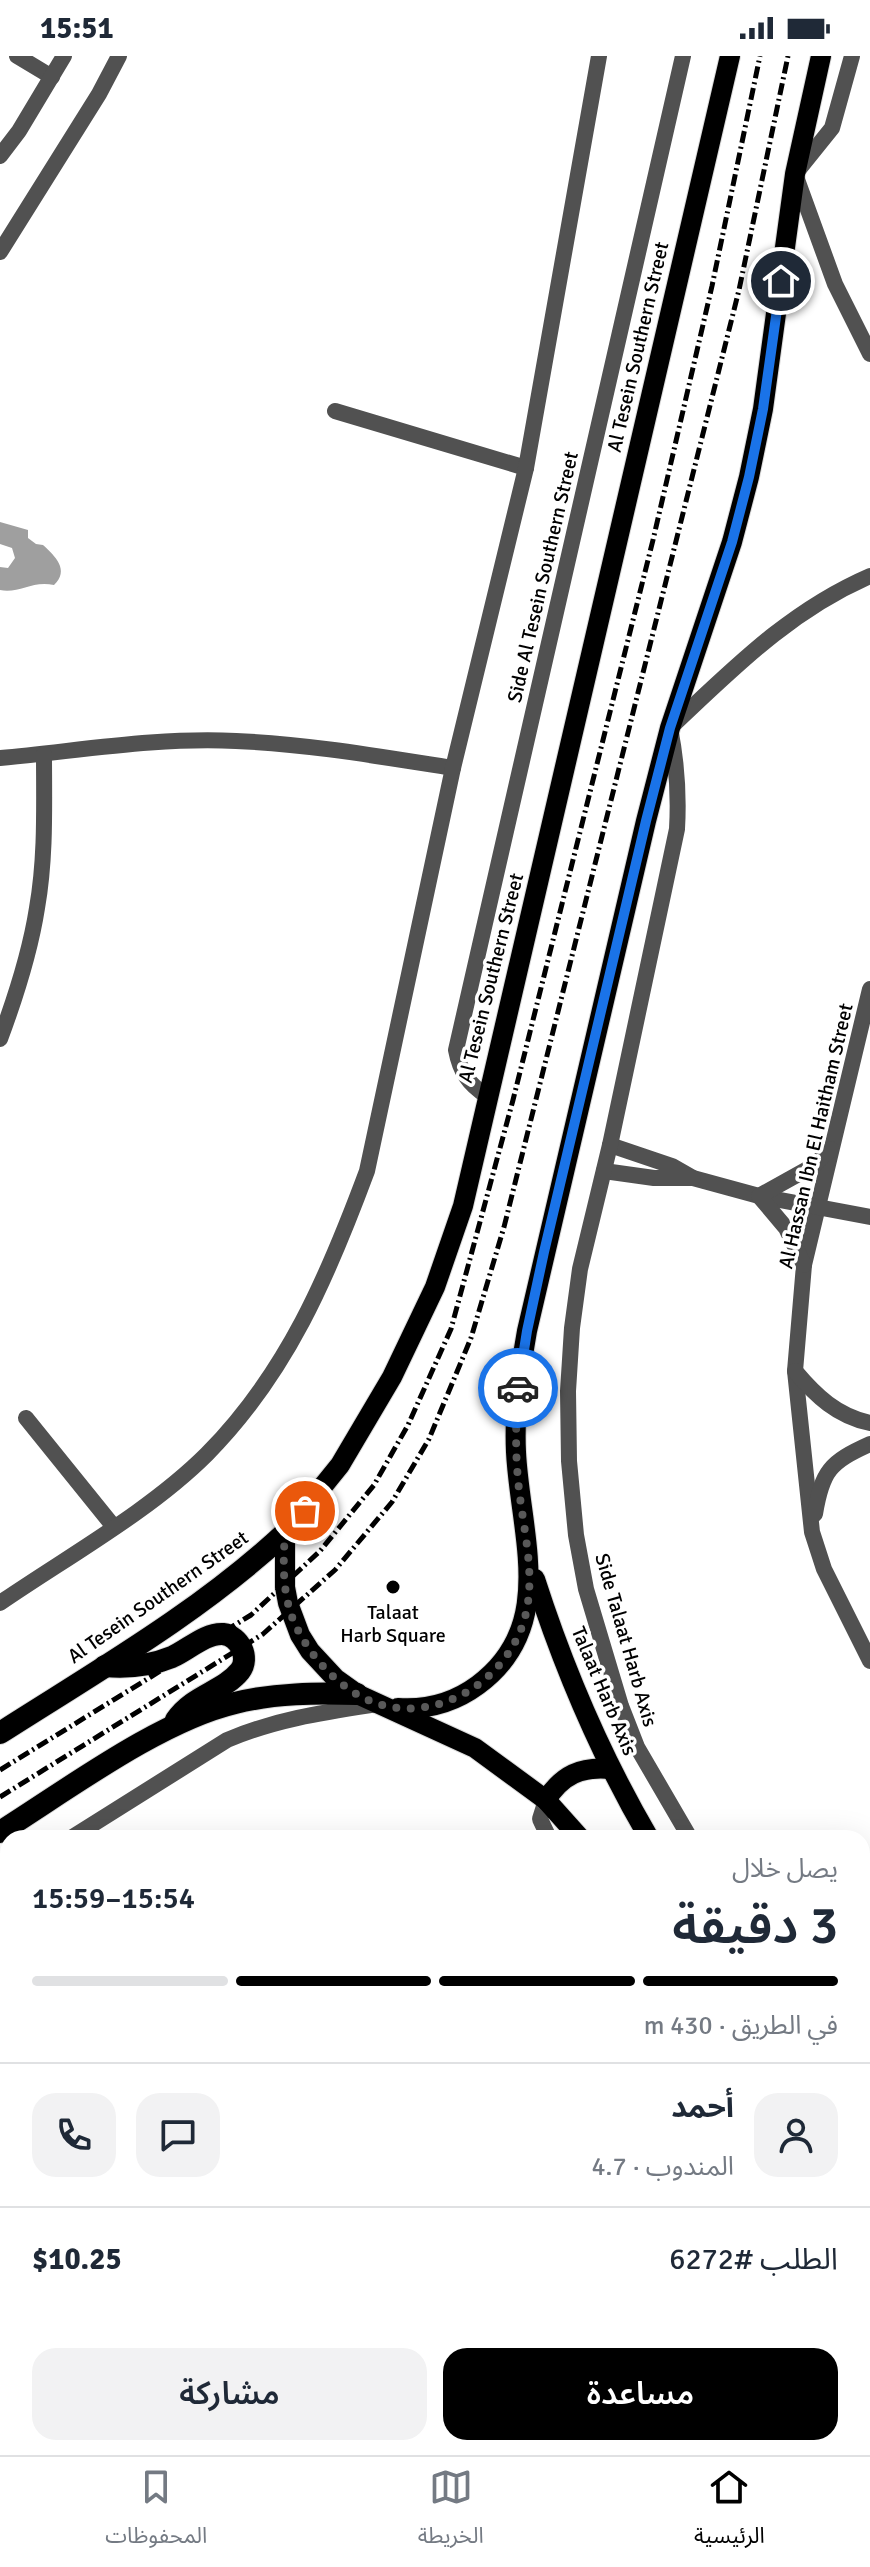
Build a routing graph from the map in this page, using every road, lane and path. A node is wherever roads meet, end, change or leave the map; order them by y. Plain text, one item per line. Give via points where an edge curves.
1 (17, 56) edge
2 (64, 56) edge
3 (119, 56) edge
4 (599, 56) edge
5 (683, 56) edge
6 (730, 56) edge
7 (821, 56) edge
8 (852, 56) edge
9 (52, 77) junction
10 (0, 156) edge
11 (795, 174) junction
12 (0, 252) edge
13 (870, 354) edge
14 (335, 411) dead end
15 (526, 468) junction
16 (870, 576) edge
17 (670, 728) junction
18 (44, 754) junction
19 (0, 758) edge
20 (453, 768) junction
21 (870, 989) edge
22 (868, 1008) edge
23 (0, 1039) edge
24 (487, 1096) junction
25 (610, 1145) junction
26 (831, 1149) junction
27 (604, 1171) junction
28 (693, 1178) junction
29 (759, 1196) junction
30 (819, 1207) junction
31 (870, 1217) edge
32 (804, 1265) junction
33 (795, 1371) junction
34 (26, 1418) dead end
35 (870, 1423) edge
36 (870, 1444) edge
37 (114, 1527) junction
38 (812, 1532) junction
39 (285, 1533) junction
40 (528, 1558) junction
41 (0, 1603) edge
42 (870, 1661) edge
43 (105, 1666) junction
44 (357, 1694) junction
45 (384, 1705) junction
46 (171, 1728) junction
47 (0, 1733) edge
48 (611, 1769) junction
49 (546, 1800) junction
50 (3, 1830) edge
51 (84, 1830) edge
52 (545, 1830) edge
53 (573, 1830) edge
54 (645, 1830) edge
55 (685, 1830) edge

1 - 9 street
2 - 9 street
3 - 12 street
4 - 15 street
5 - 24 street, Side Al Tesein Southern Street via 456,1050 466,1078
6 - 24 main road, Al Tesein Southern Street
7 - 11 main road
8 - 11 street via 832,128
9 - 10 street
11 - 13 street via 835,284
11 - 17 main road via 749,477
14 - 15 street
15 - 20 street
16 - 17 street via 817,602 762,641
17 - 25 street via 677,763 677,829
17 - 40 main road via 524,1345 516,1448
18 - 19 street
18 - 20 street via 142,743 234,741
18 - 23 street via 38,906
20 - 37 street via 367,1171 316,1297 288,1352 241,1416 206,1455
21 - 22 street, Al Hassan Ibn El Haitham Street
22 - 26 street, Al Hassan Ibn El Haitham Street
24 - 39 main road, Al Tesein Southern Street via 463,1206 419,1324 340,1465
25 - 27 street
25 - 28 street
26 - 29 street via 813,1166
26 - 30 street, Al Hassan Ibn El Haitham Street
27 - 28 street
27 - 55 street, Side Talaat Harb Axis via 572,1328 569,1461 576,1535 586,1589 621,1706 637,1747
28 - 29 street
29 - 30 street
29 - 32 street via 786,1228
30 - 31 street
30 - 32 street, Al Hassan Ibn El Haitham Street
32 - 33 street, Al Hassan Ibn El Haitham Street
33 - 35 street via 835,1410
33 - 38 street, Al Hassan Ibn El Haitham Street
34 - 37 street
36 - 38 street via 825,1473
37 - 41 street
38 - 42 street, Al Hassan Ibn El Haitham Street via 824,1569
39 - 43 highway, Al Tesein Southern Street via 232,1579
39 - 44 main road via 285,1587 293,1619 322,1666
40 - 45 main road via 525,1619 499,1666 456,1698 420,1708
40 - 48 main road, Talaat Harb Axis via 567,1672
43 - 46 highway via 159,1662 210,1636 225,1634 238,1642 244,1655 241,1670 192,1702
43 - 47 highway, Al Tesein Southern Street
44 - 45 main road
44 - 46 highway via 264,1697 212,1710
45 - 49 main road via 475,1748
45 - 51 street via 294,1718 238,1735
46 - 50 highway
48 - 49 main road via 566,1776
48 - 54 main road, Talaat Harb Axis
49 - 52 street via 540,1819
49 - 53 main road

